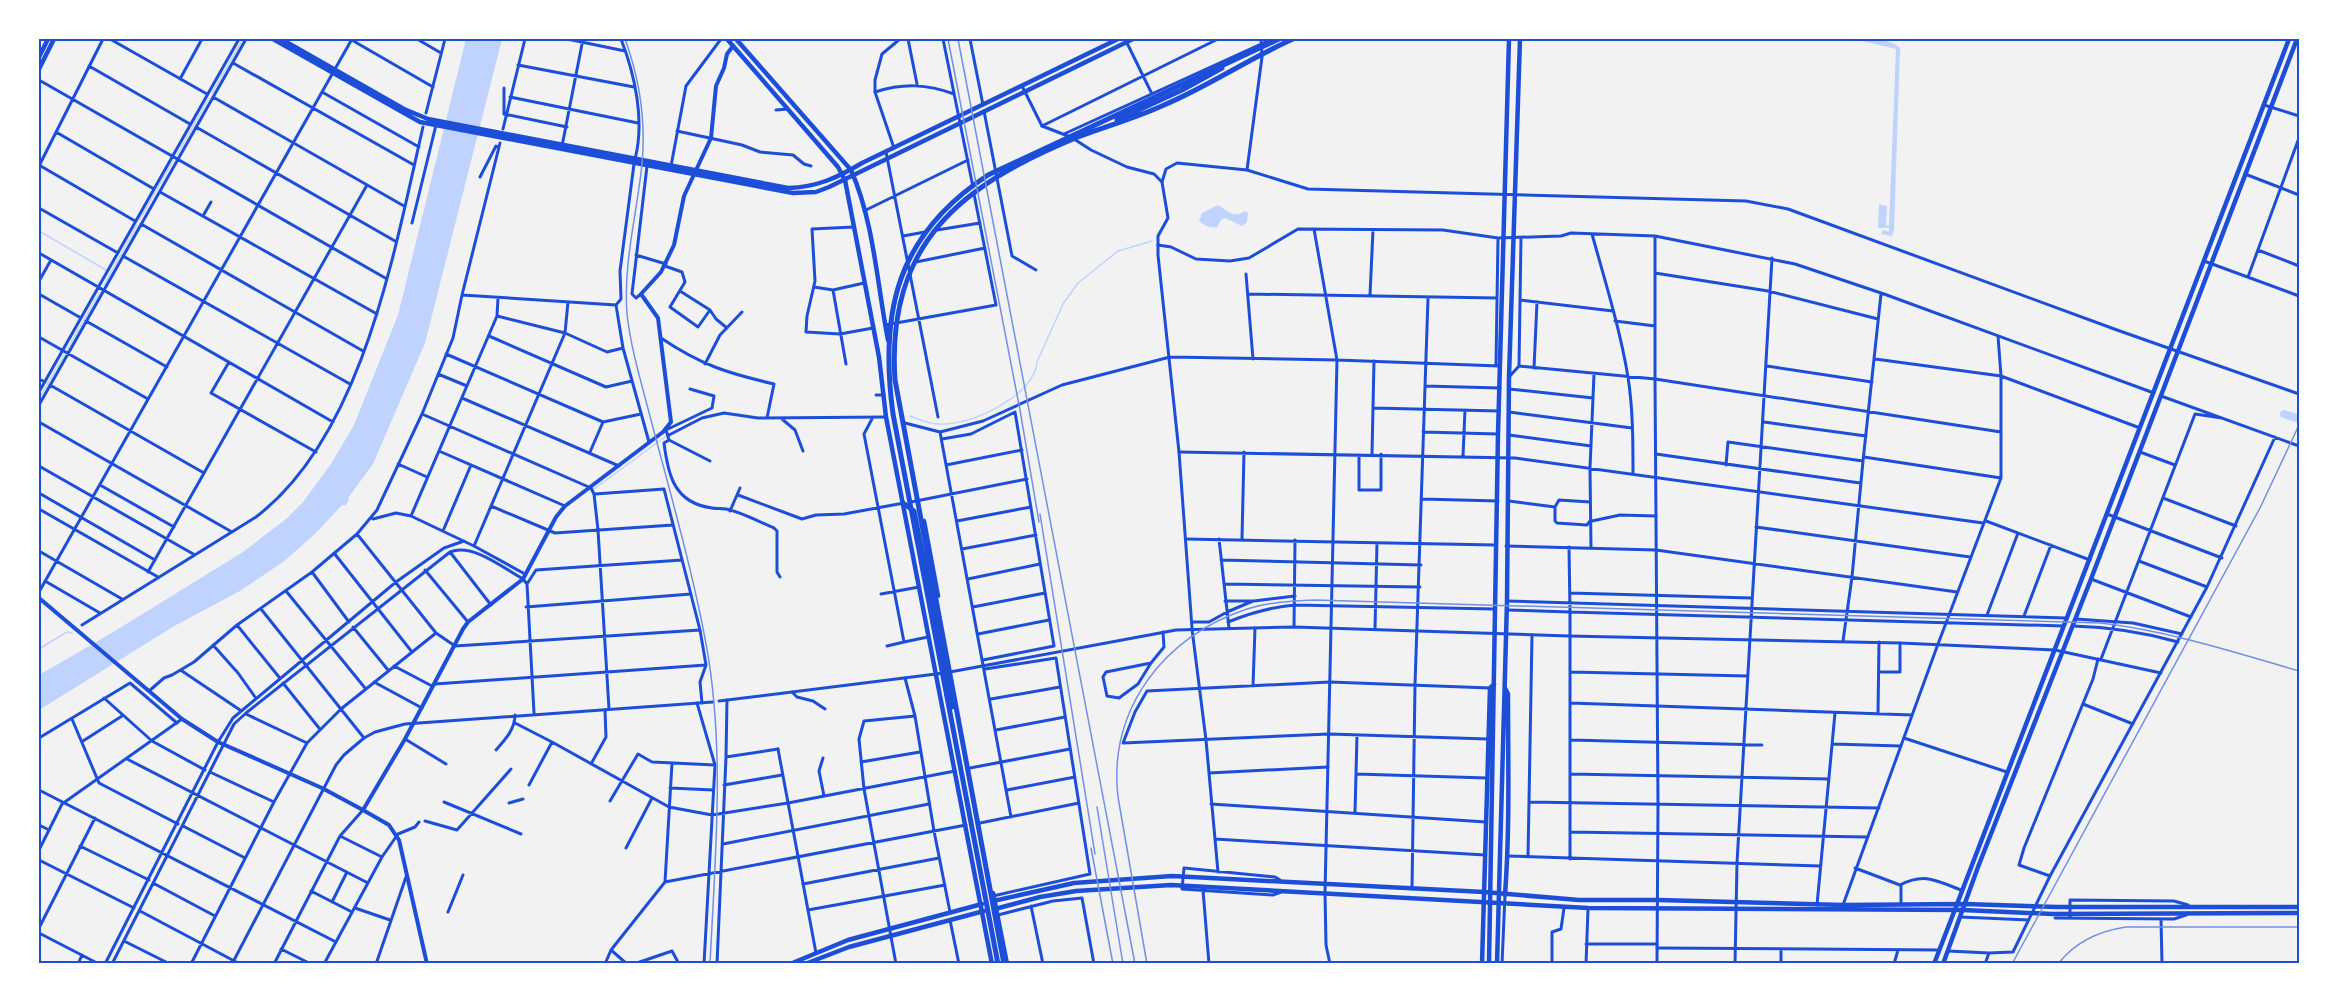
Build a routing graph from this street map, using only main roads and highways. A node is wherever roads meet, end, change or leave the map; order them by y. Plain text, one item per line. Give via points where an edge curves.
1 (48, 39) edge
2 (54, 39) edge
3 (273, 39) edge
4 (281, 39) edge
5 (727, 39) edge
6 (736, 39) edge
7 (1118, 39) edge
8 (1133, 39) edge
9 (1281, 39) edge
10 (1293, 39) edge
11 (1509, 39) edge
12 (1520, 39) edge
13 (2289, 39) edge
14 (2297, 39) edge
15 (1126, 41) edge
16 (733, 46) junction
17 (39, 57) edge
18 (39, 69) edge
19 (333, 72) junction
20 (1078, 138) junction
21 (634, 162) junction
22 (696, 173) junction
23 (852, 173) junction
24 (843, 177) junction
25 (903, 503) junction
26 (39, 598) edge
27 (1503, 686) junction
28 (1491, 739) junction
29 (956, 744) junction
30 (363, 810) junction
31 (1484, 892) junction
32 (1504, 895) junction
33 (994, 898) junction
34 (1484, 902) junction
35 (981, 904) junction
36 (1958, 904) junction
37 (1965, 904) junction
38 (2299, 907) edge
39 (997, 908) junction
40 (1963, 910) junction
41 (982, 911) junction
42 (1955, 911) junction
43 (2299, 913) edge
44 (817, 961) edge
45 (427, 964) edge
46 (790, 964) edge
47 (806, 964) edge
48 (992, 964) edge
49 (998, 964) edge
50 (1006, 964) edge
51 (1482, 964) edge
52 (1489, 964) edge
53 (1497, 964) edge
54 (1934, 964) edge
55 (1943, 964) edge

1 - 17 main road
2 - 18 main road
3 - 19 main road
4 - 19 main road
5 - 16 main road
6 - 23 main road
7 - 23 main road via 886,152
8 - 15 main road
9 - 20 highway
9 - 29 highway via 988,175 937,218 909,260 890,322 888,378
10 - 20 highway via 1207,86
11 - 28 main road
12 - 27 main road
13 - 36 main road
14 - 37 main road
15 - 23 main road via 888,159
16 - 22 main road via 716,86 711,138
16 - 24 main road
19 - 21 main road via 437,124
20 - 50 highway via 975,190 939,224 918,255 904,286 894,337 895,380 904,432
21 - 22 main road
21 - 22 main road
22 - 24 main road via 788,188
22 - 30 main road via 684,196 674,245 665,265 641,294 658,318 670,422 666,430 565,506 523,579 468,622
23 - 24 main road
23 - 33 main road via 864,211
24 - 25 main road
25 - 29 highway via 914,511
25 - 35 main road
26 - 30 main road via 182,719 218,742
27 - 32 main road via 1508,694 1508,856
27 - 53 main road
28 - 31 main road
28 - 52 main road
29 - 49 highway
30 - 45 main road via 398,834
31 - 32 main road
31 - 33 main road via 1172,876 1117,879
31 - 34 main road
32 - 36 main road via 1579,900
33 - 35 main road
33 - 39 main road
34 - 39 main road via 1171,885 1076,891
34 - 42 main road via 1564,908
34 - 51 main road
35 - 41 main road
35 - 46 main road via 848,940
36 - 37 main road
36 - 42 main road
37 - 38 main road
37 - 40 main road
39 - 41 main road
39 - 50 main road
40 - 42 main road
40 - 43 main road
40 - 55 main road
41 - 44 main road
41 - 48 main road
42 - 54 main road
44 - 47 main road

